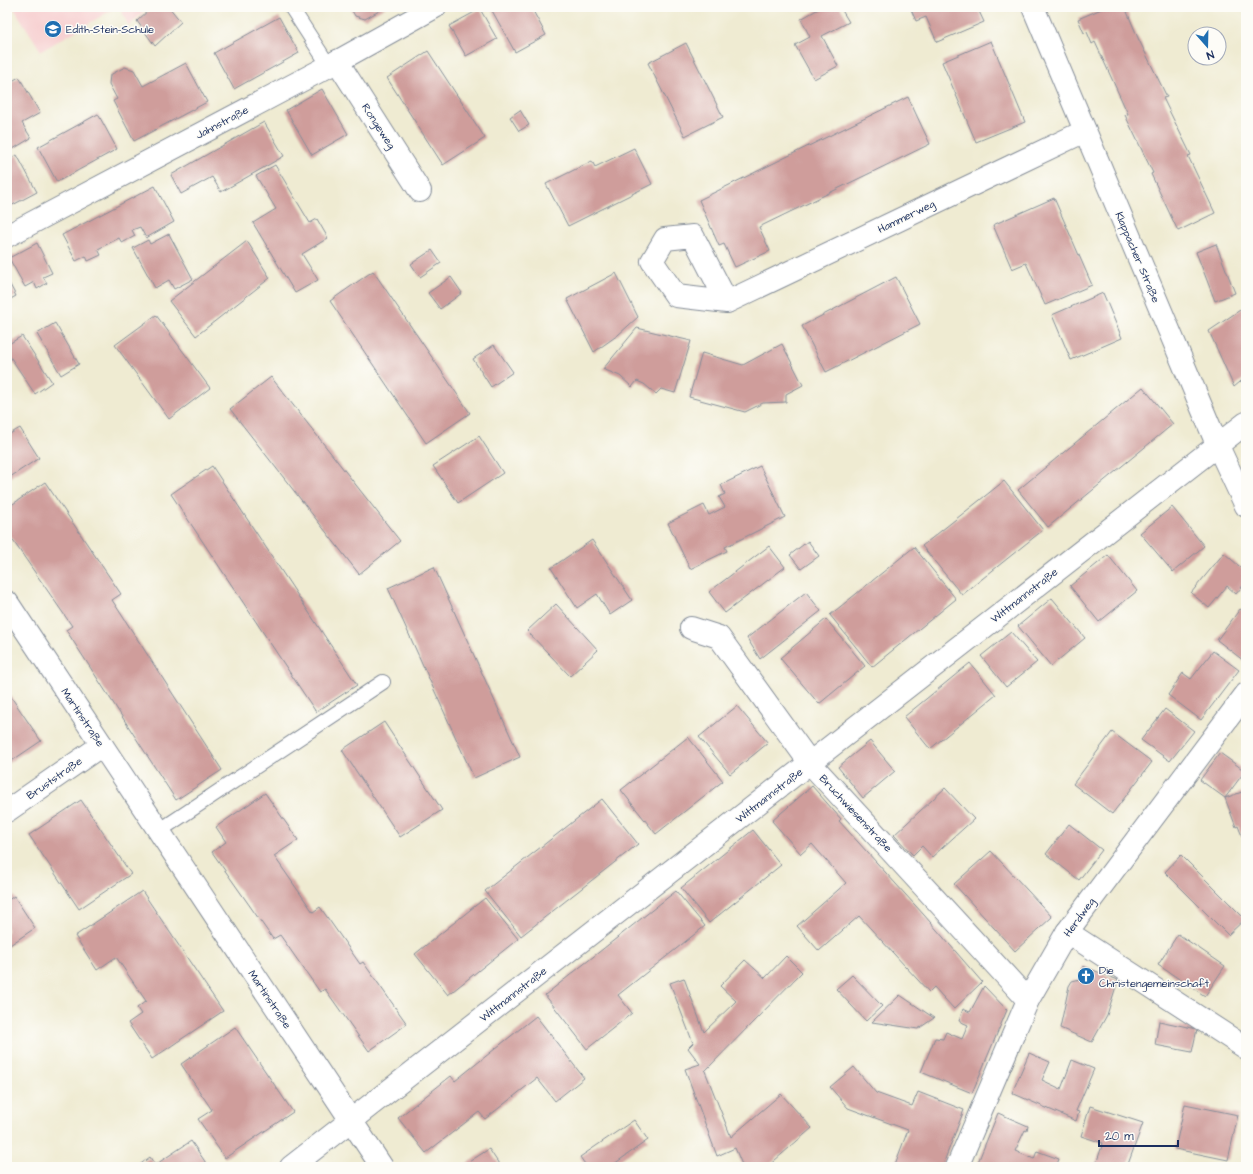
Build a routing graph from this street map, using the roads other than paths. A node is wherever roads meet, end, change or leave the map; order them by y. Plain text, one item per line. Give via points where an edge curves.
1 (291, 7) edge
2 (435, 7) edge
3 (1033, 7) edge
4 (333, 64) junction
5 (1085, 131) junction
6 (420, 191) dead end
7 (7, 236) edge
8 (727, 302) dead end
9 (1246, 423) edge
10 (1217, 444) junction
11 (1246, 506) edge
12 (7, 602) edge
13 (691, 628) dead end
14 (383, 682) dead end
15 (1246, 694) edge
16 (102, 745) junction
17 (810, 763) junction
18 (7, 811) edge
19 (158, 831) junction
20 (1067, 932) junction
21 (1028, 1000) junction
22 (1246, 1048) edge
23 (350, 1120) junction
24 (291, 1167) edge
25 (382, 1167) edge
26 (957, 1167) edge

1 - 4 lane
2 - 4 street, Jahnstraße
3 - 5 street, Klappacher Straße
4 - 6 street, Rongeweg
4 - 7 street, Jahnstraße
5 - 8 street, Hammerweg
5 - 10 street, Klappacher Straße
9 - 10 street, Wittmannstraße
10 - 11 street, Klappacher Straße
10 - 17 street, Wittmannstraße
12 - 16 street, Martinstraße
13 - 17 street, Bruchwiesenstraße via 719,637
14 - 19 lane
15 - 20 street, Herdweg
16 - 18 street, Bruststraße
16 - 19 street, Martinstraße
17 - 21 street, Bruchwiesenstraße
17 - 23 street, Wittmannstraße
19 - 23 street, Martinstraße
20 - 21 street, Herdweg
20 - 22 street
21 - 26 street, Herdweg
23 - 24 street, Wittmannstraße
23 - 25 street, Martinstraße

